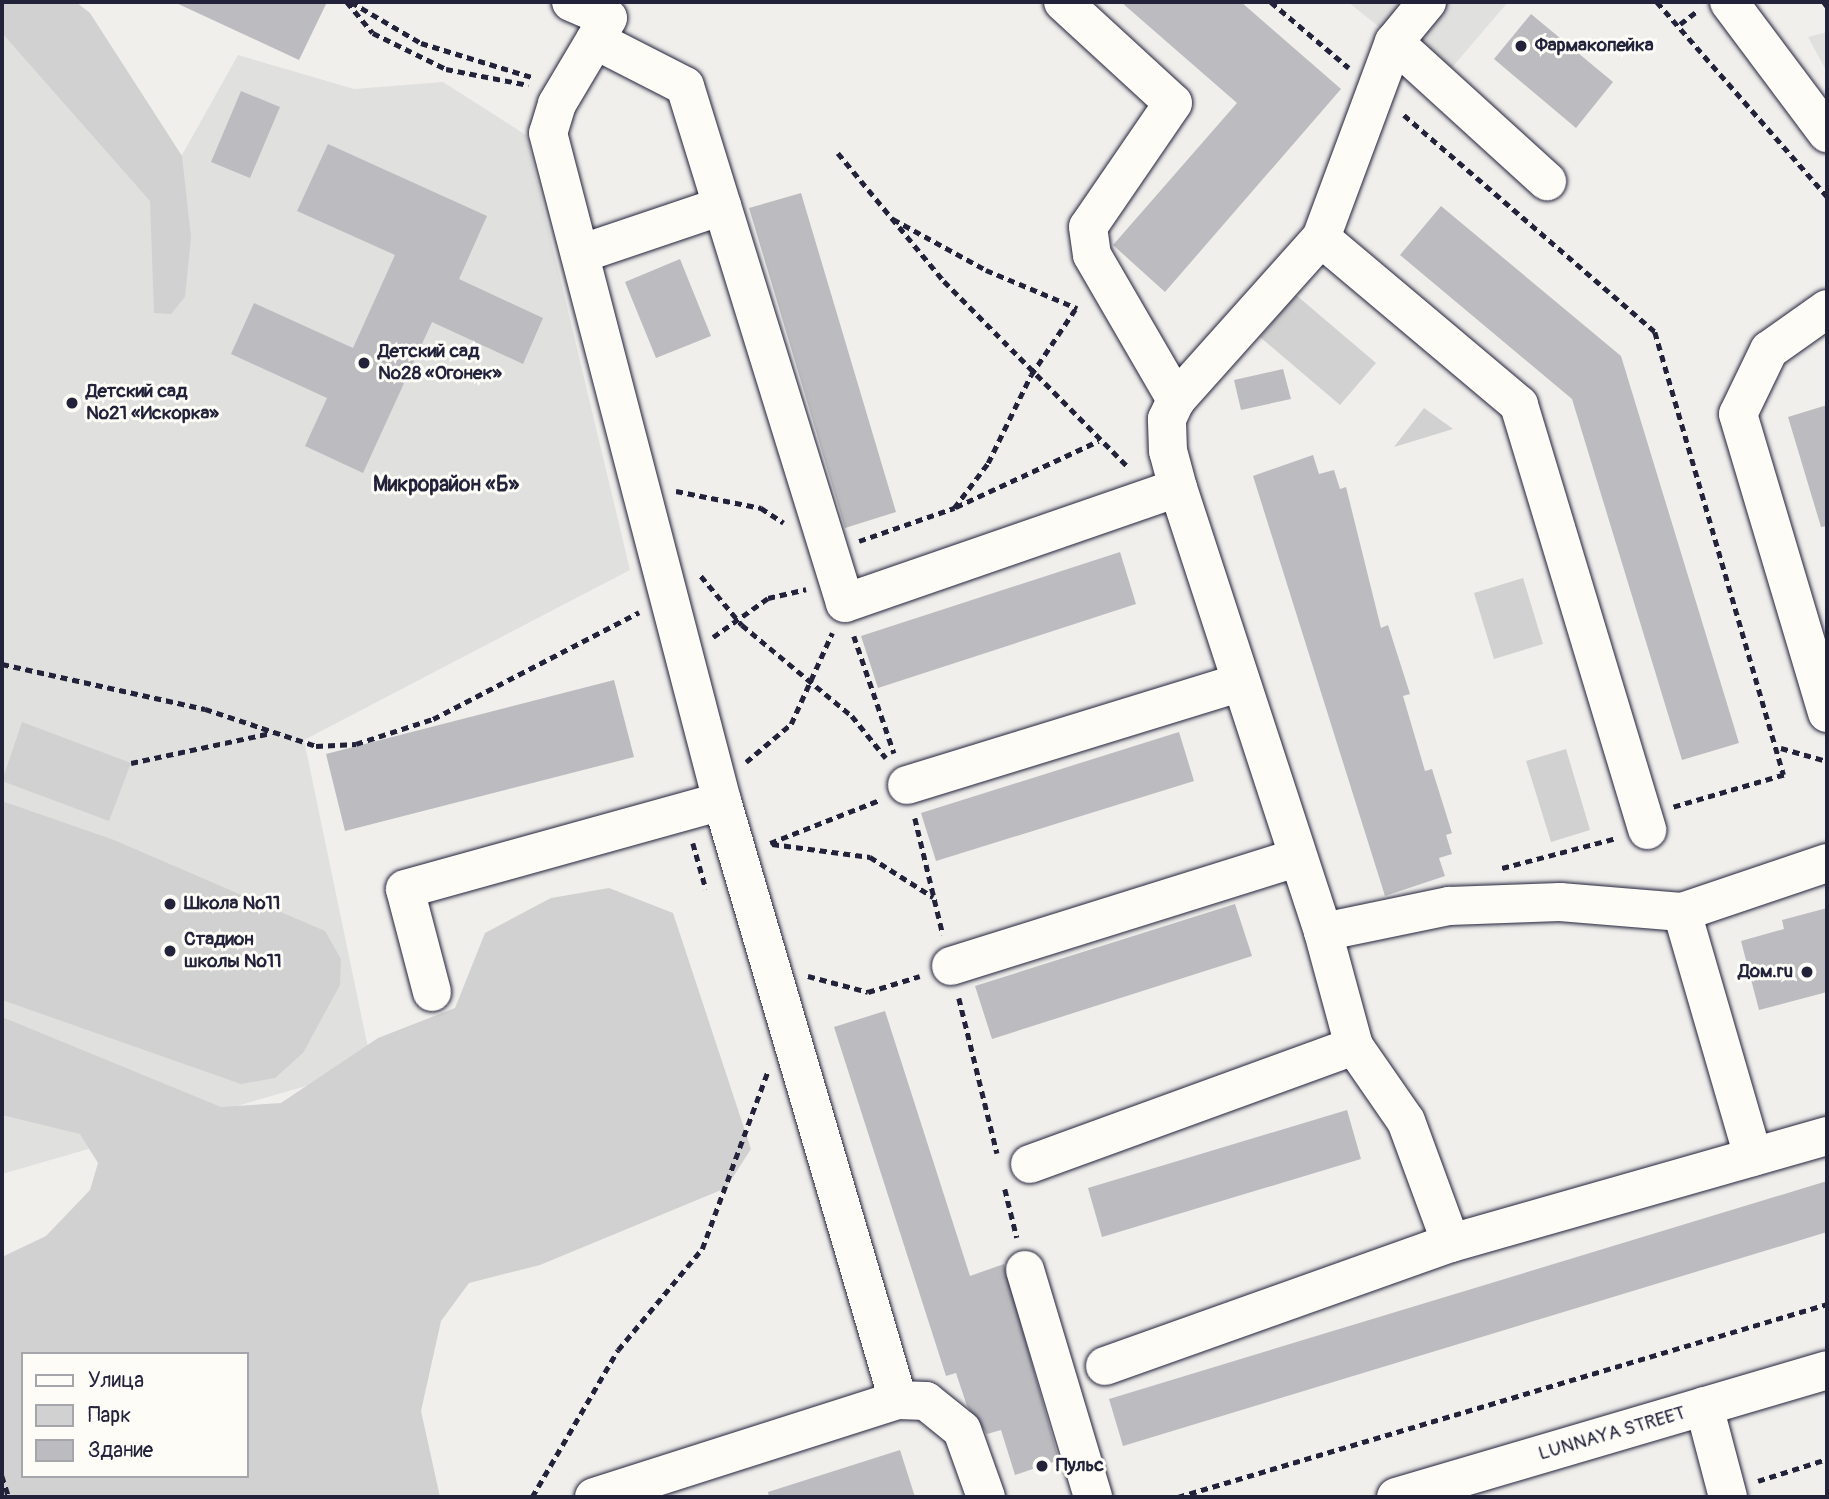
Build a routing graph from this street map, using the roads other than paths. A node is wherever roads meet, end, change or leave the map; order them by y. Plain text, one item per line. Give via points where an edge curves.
1 (571, 2) edge
2 (1063, 2) edge
3 (1427, 2) edge
4 (1729, 2) edge
5 (595, 40) junction
6 (1394, 42) junction
7 (1821, 112) edge
8 (1547, 181) dead end
9 (722, 206) junction
10 (1321, 238) junction
11 (580, 254) junction
12 (1827, 309) edge
13 (1175, 400) junction
14 (1168, 491) junction
15 (1239, 683) junction
16 (1827, 713) edge
17 (906, 785) road end
18 (720, 793) junction
19 (1645, 824) road end
20 (1296, 858) junction
21 (1827, 863) edge
22 (1682, 912) junction
23 (1323, 932) junction
24 (951, 966) road end
25 (432, 992) dead end
26 (1354, 1046) junction
27 (1827, 1136) edge
28 (1753, 1157) junction
29 (1030, 1164) dead end
30 (1451, 1243) junction
31 (1025, 1269) dead end
32 (1105, 1366) dead end
33 (1827, 1370) edge
34 (898, 1400) junction
35 (1704, 1406) junction
36 (1727, 1494) edge
37 (594, 1497) edge
38 (986, 1497) edge
39 (1093, 1497) edge
40 (1396, 1497) edge

1 - 5 street via 608,18
2 - 13 street via 1173,103 1088,227 1092,255
3 - 6 street
4 - 7 street
5 - 9 street via 685,86
5 - 11 street via 566,87 548,133
6 - 8 street
6 - 10 street
9 - 11 street
9 - 14 street via 837,579
10 - 13 street
10 - 19 street via 1518,405
11 - 18 street
12 - 16 street via 1769,350 1738,414
13 - 14 street via 1167,441
14 - 15 street
15 - 17 street
15 - 20 street
18 - 25 street via 405,889
18 - 34 street via 753,845 771,965
20 - 23 street
20 - 24 street
21 - 22 street
22 - 23 street via 1560,902 1449,906
22 - 28 street
23 - 26 street
26 - 29 street
26 - 30 street via 1406,1121
27 - 28 street
28 - 30 street
30 - 32 street
31 - 39 street
33 - 35 street, LUNNAYA STREET
34 - 37 street
34 - 38 street via 926,1401 962,1430
35 - 36 street
35 - 40 street, LUNNAYA STREET

